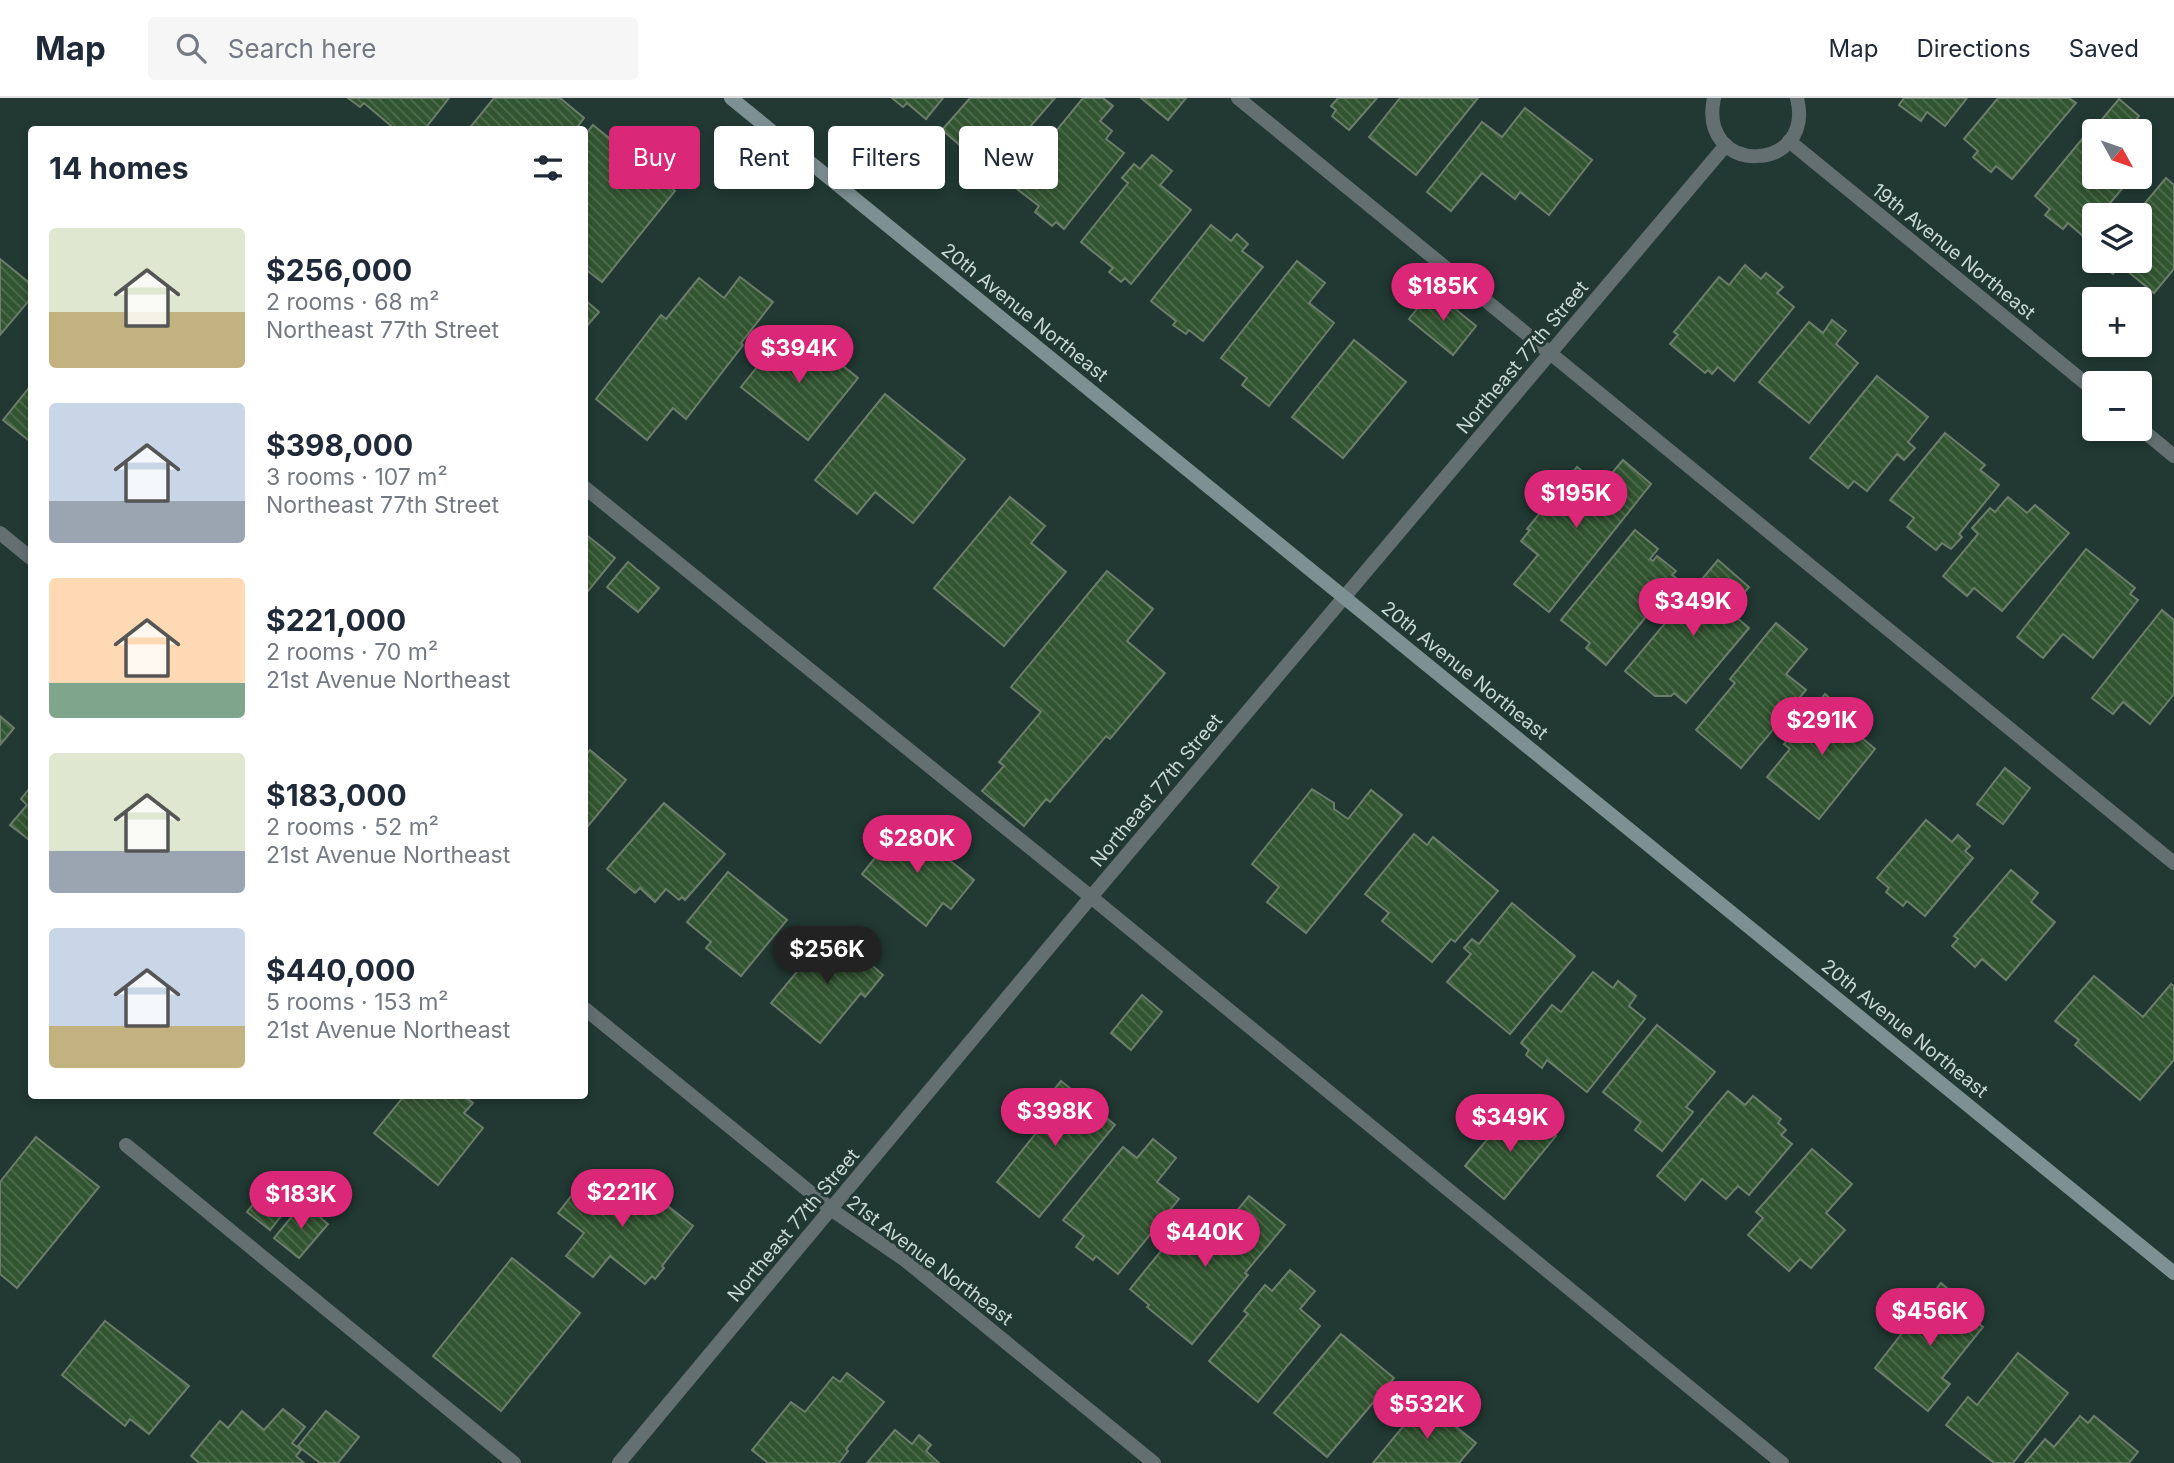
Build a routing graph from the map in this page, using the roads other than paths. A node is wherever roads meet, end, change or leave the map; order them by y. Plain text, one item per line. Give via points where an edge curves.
1 (731, 98) edge
2 (1238, 98) edge
3 (1714, 98) edge
4 (1797, 98) edge
5 (1789, 141) junction
6 (1726, 145) junction
7 (1550, 352) junction
8 (2082, 380) edge
9 (2152, 438) edge
10 (2174, 456) edge
11 (588, 490) edge
12 (0, 533) edge
13 (28, 556) edge
14 (1345, 597) junction
15 (2174, 863) edge
16 (1091, 897) junction
17 (588, 1011) edge
18 (126, 1145) dead end
19 (832, 1210) junction
20 (2174, 1273) edge
21 (514, 1463) edge
22 (619, 1463) edge
23 (1154, 1463) edge
24 (1782, 1463) edge

1 - 14 street, 20th Avenue Northeast
2 - 7 street
3 - 6 street via 1714,128
4 - 5 street via 1798,123
5 - 6 street via 1772,154 1758,157
5 - 8 street, 19th Avenue Northeast
6 - 7 street, Northeast 77th Street
7 - 14 street, Northeast 77th Street
7 - 15 street
9 - 10 street
11 - 16 street
12 - 13 street
14 - 16 street, Northeast 77th Street
14 - 20 street, 20th Avenue Northeast
16 - 19 street, Northeast 77th Street
16 - 24 street
17 - 19 street, 21st Avenue Northeast
18 - 21 street
19 - 22 street, Northeast 77th Street
19 - 23 street, 21st Avenue Northeast via 905,1260

